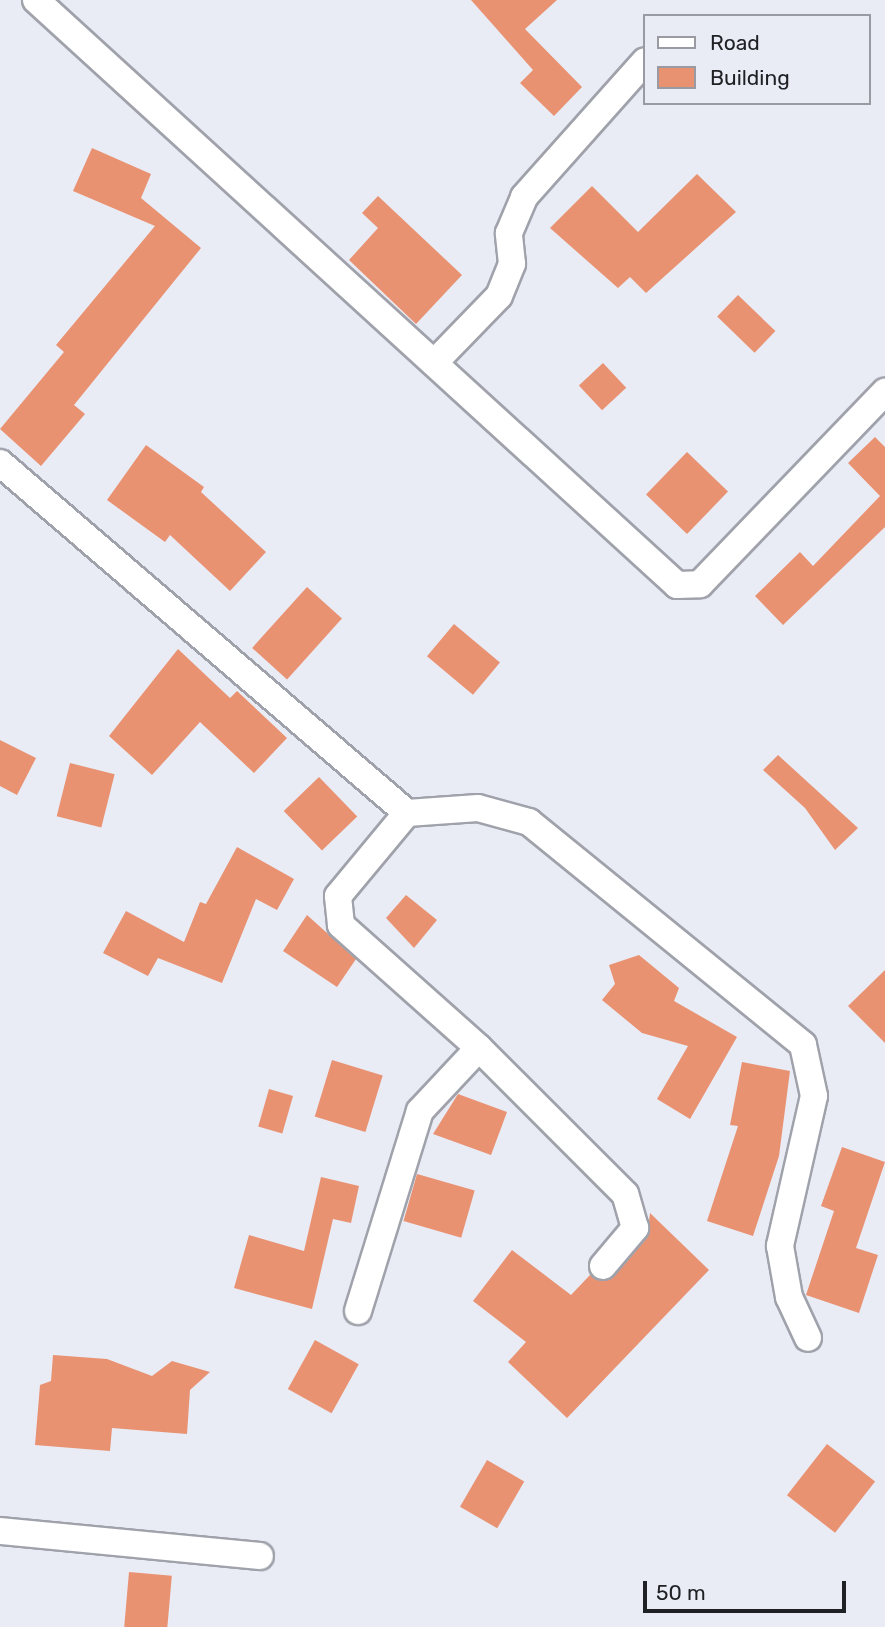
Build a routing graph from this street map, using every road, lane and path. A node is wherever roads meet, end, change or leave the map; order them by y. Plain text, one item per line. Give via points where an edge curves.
1 (36, 0) edge
2 (644, 62) edge
3 (434, 363) junction
4 (885, 392) edge
5 (0, 463) edge
6 (407, 813) junction
7 (479, 1048) junction
8 (603, 1266) dead end
9 (358, 1311) dead end
10 (808, 1338) dead end
11 (0, 1531) edge
12 (260, 1556) dead end

1 - 3 street
2 - 3 street via 524,197 509,233 512,264 499,296
3 - 4 street via 687,588 700,584
5 - 6 street
6 - 7 street via 334,908 341,925
6 - 10 street via 478,808 529,822 803,1045 814,1096 780,1246 789,1297
7 - 8 street via 634,1209 635,1228
7 - 9 street via 420,1111
11 - 12 street

